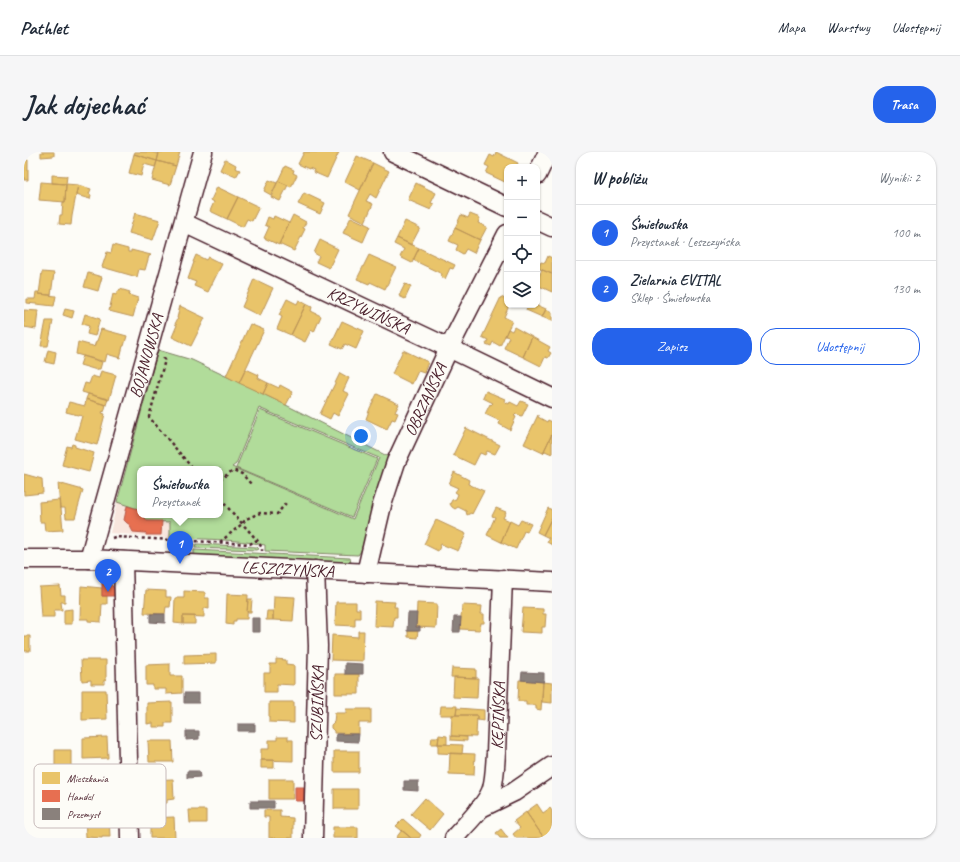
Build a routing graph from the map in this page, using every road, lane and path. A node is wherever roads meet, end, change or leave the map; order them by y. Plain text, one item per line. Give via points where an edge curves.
1 (204, 152) edge
2 (393, 152) edge
3 (548, 152) edge
4 (540, 169) edge
5 (504, 206) edge
6 (540, 221) edge
7 (184, 223) junction
8 (552, 227) edge
9 (506, 236) edge
10 (449, 348) junction
11 (160, 357) dead end
12 (552, 398) edge
13 (190, 466) edge
14 (223, 478) edge
15 (250, 484) dead end
16 (223, 503) edge
17 (286, 503) dead end
18 (242, 524) junction
19 (95, 538) junction
20 (257, 540) junction
21 (194, 541) junction
22 (220, 542) junction
23 (193, 548) dead end
24 (262, 553) dead end
25 (24, 559) edge
26 (89, 559) junction
27 (123, 561) junction
28 (315, 570) junction
29 (366, 573) junction
30 (504, 580) junction
31 (552, 582) edge
32 (128, 764) edge
33 (552, 766) edge
34 (479, 810) junction
35 (130, 828) edge
36 (130, 838) edge
37 (313, 838) edge
38 (454, 838) edge

1 - 7 street, BOJANOWSKA
2 - 5 street
3 - 4 street
6 - 8 street
7 - 10 street, KRZYWIŃSKA
7 - 19 street, BOJANOWSKA
9 - 10 street, OBRZAŃSKA
10 - 12 street, KRZYWIŃSKA
10 - 29 street, OBRZAŃSKA via 396,462 382,505
11 - 13 path via 165,360 149,417
14 - 15 path via 233,470 242,474
16 - 18 path
17 - 18 path via 277,514 260,513 246,519
18 - 20 path
18 - 22 path
19 - 21 path
19 - 26 street, BOJANOWSKA
20 - 22 path via 250,544
20 - 24 path
21 - 22 path
21 - 23 path
25 - 26 street, LESZCZYŃSKA
26 - 27 street, LESZCZYŃSKA
27 - 28 street, LESZCZYŃSKA
27 - 32 street
28 - 29 street, LESZCZYŃSKA
28 - 37 street, SZUBIŃSKA via 318,646
29 - 30 street, LESZCZYŃSKA
30 - 31 street, LESZCZYŃSKA
30 - 34 street, KĘPIŃSKA via 494,777 489,796
33 - 34 street via 514,792
34 - 38 street, KĘPIŃSKA
35 - 36 street

